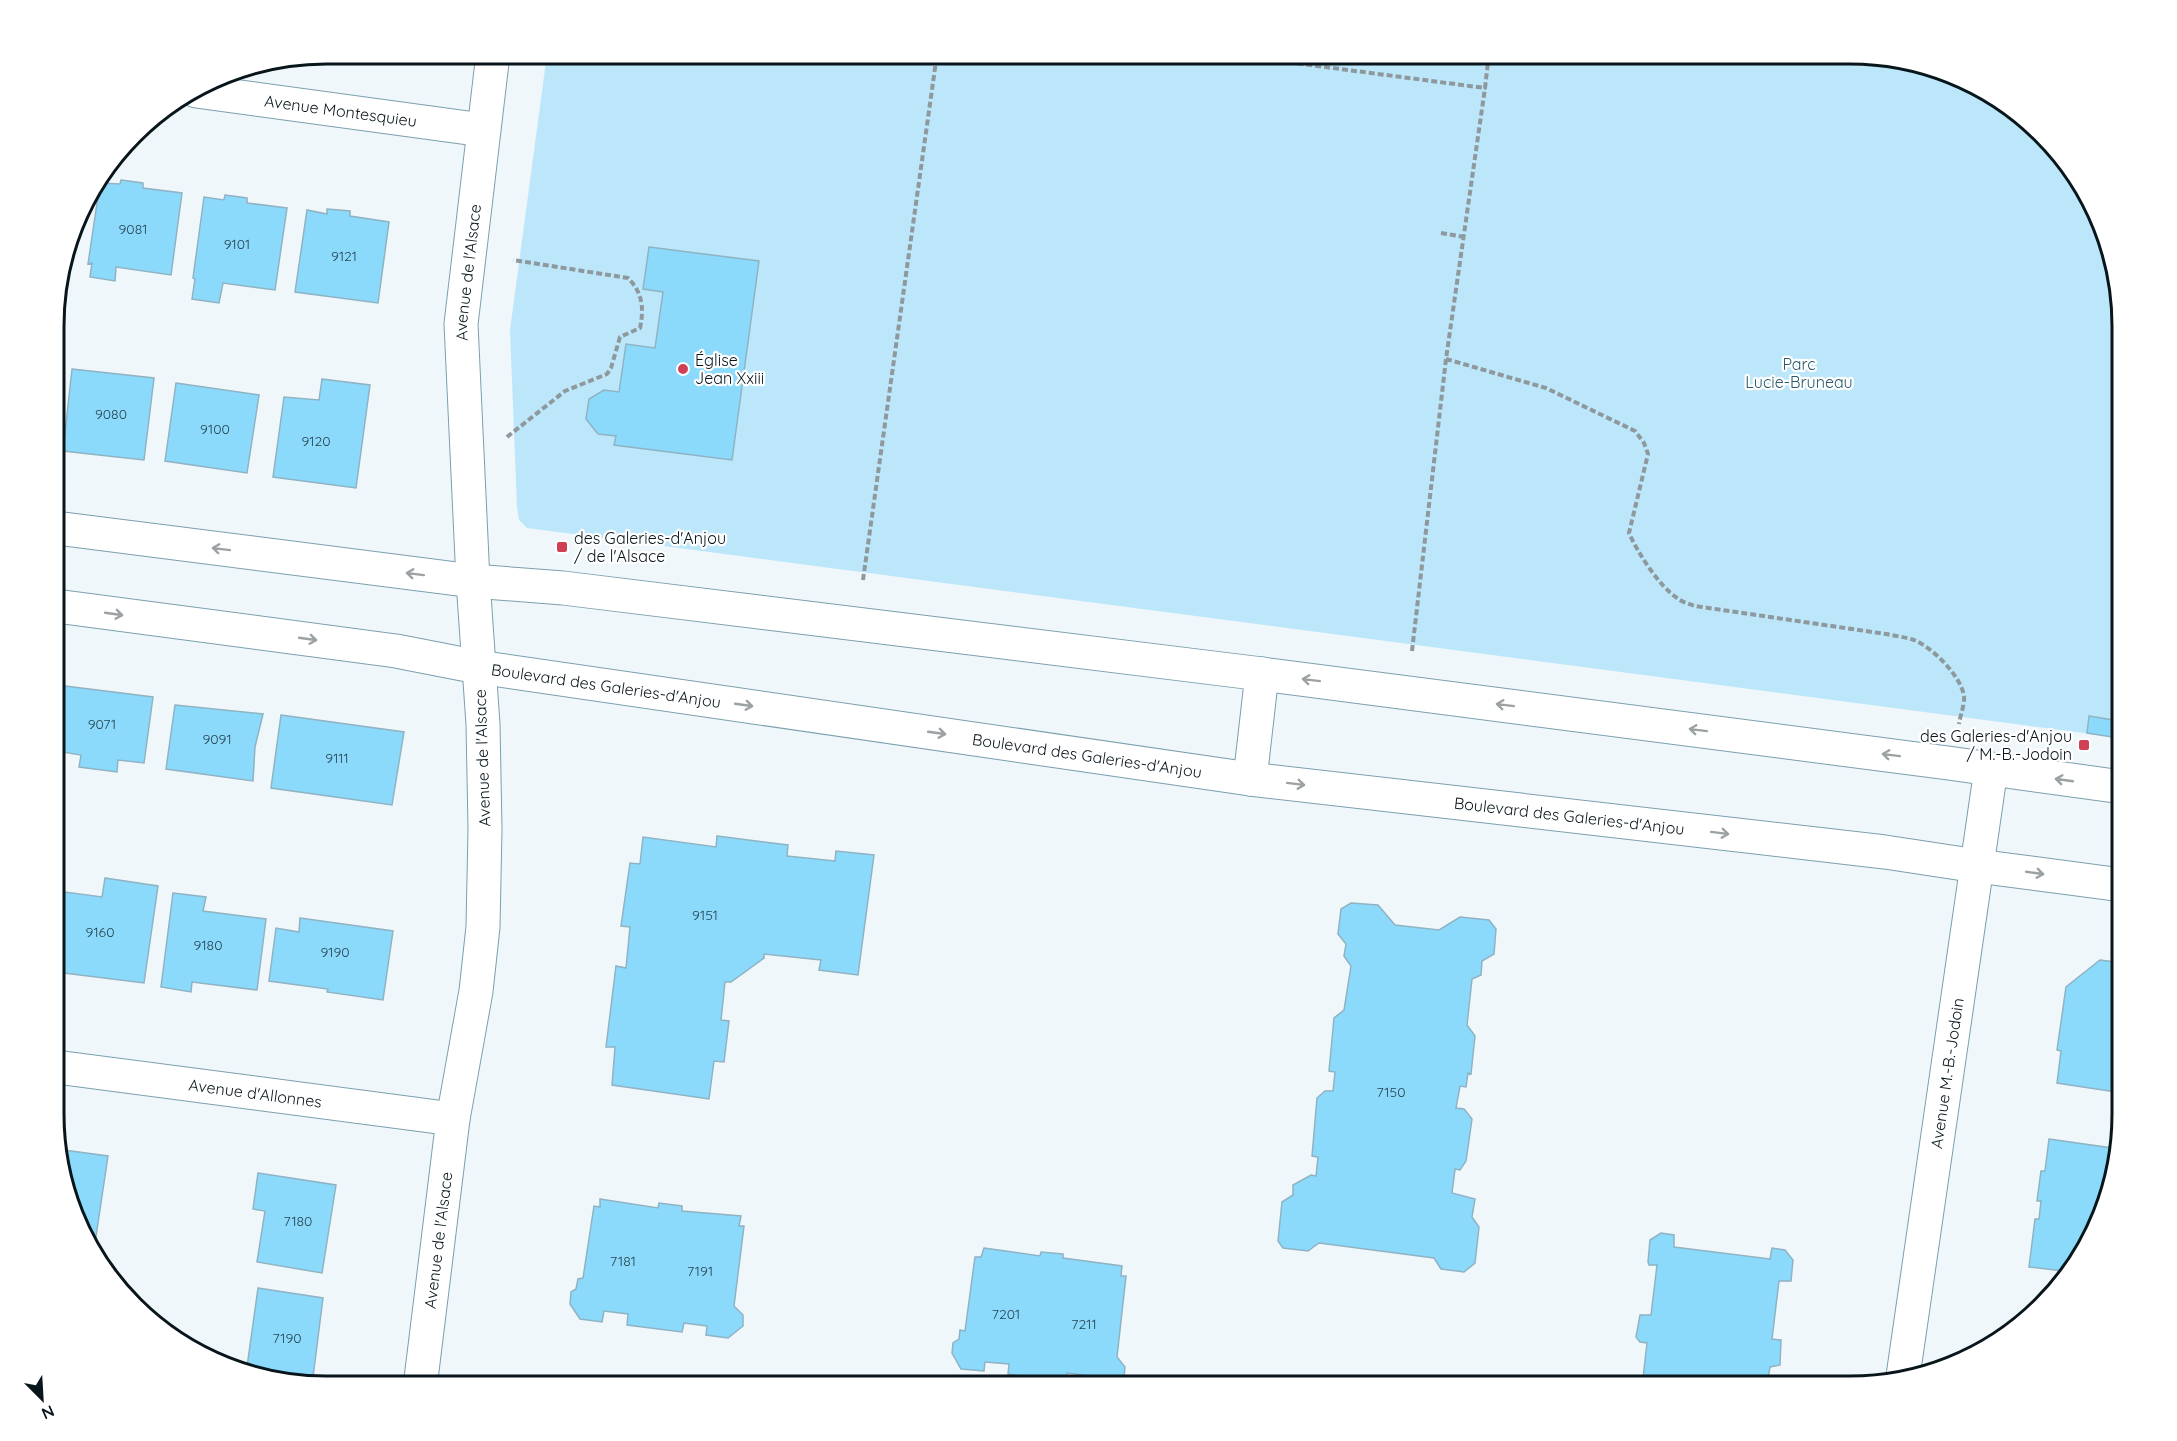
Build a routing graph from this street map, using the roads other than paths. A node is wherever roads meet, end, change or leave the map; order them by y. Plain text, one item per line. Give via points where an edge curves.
1 (492, 64) edge
2 (209, 93) edge
3 (483, 130) junction
4 (64, 529) edge
5 (473, 582) junction
6 (64, 607) edge
7 (478, 667) junction
8 (1262, 674) junction
9 (1991, 769) junction
10 (1250, 779) junction
11 (2112, 786) edge
12 (1977, 866) junction
13 (2112, 884) edge
14 (64, 1068) edge
15 (453, 1119) junction
16 (1904, 1371) edge
17 (421, 1376) edge

1 - 3 street, Avenue de l'Alsace
2 - 3 street, Avenue Montesquieu
3 - 5 street, Avenue de l'Alsace via 461,324
5 -> 4 street
5 - 7 street, Avenue de l'Alsace
5 - 8 street via 563,588
6 -> 7 street, Boulevard des Galeries-d'Anjou via 396,651
7 -> 10 street, Boulevard des Galeries-d'Anjou
7 - 15 street, Avenue de l'Alsace via 485,829 483,927
9 -> 8 street
8 - 10 street
11 -> 9 street
9 - 12 street, Avenue M.-B.-Jodoin
10 -> 12 street, Boulevard des Galeries-d'Anjou
12 -> 13 street, Boulevard des Galeries-d'Anjou
12 - 16 street, Avenue M.-B.-Jodoin
14 - 15 street, Avenue d'Allonnes
15 - 17 street, Avenue de l'Alsace

